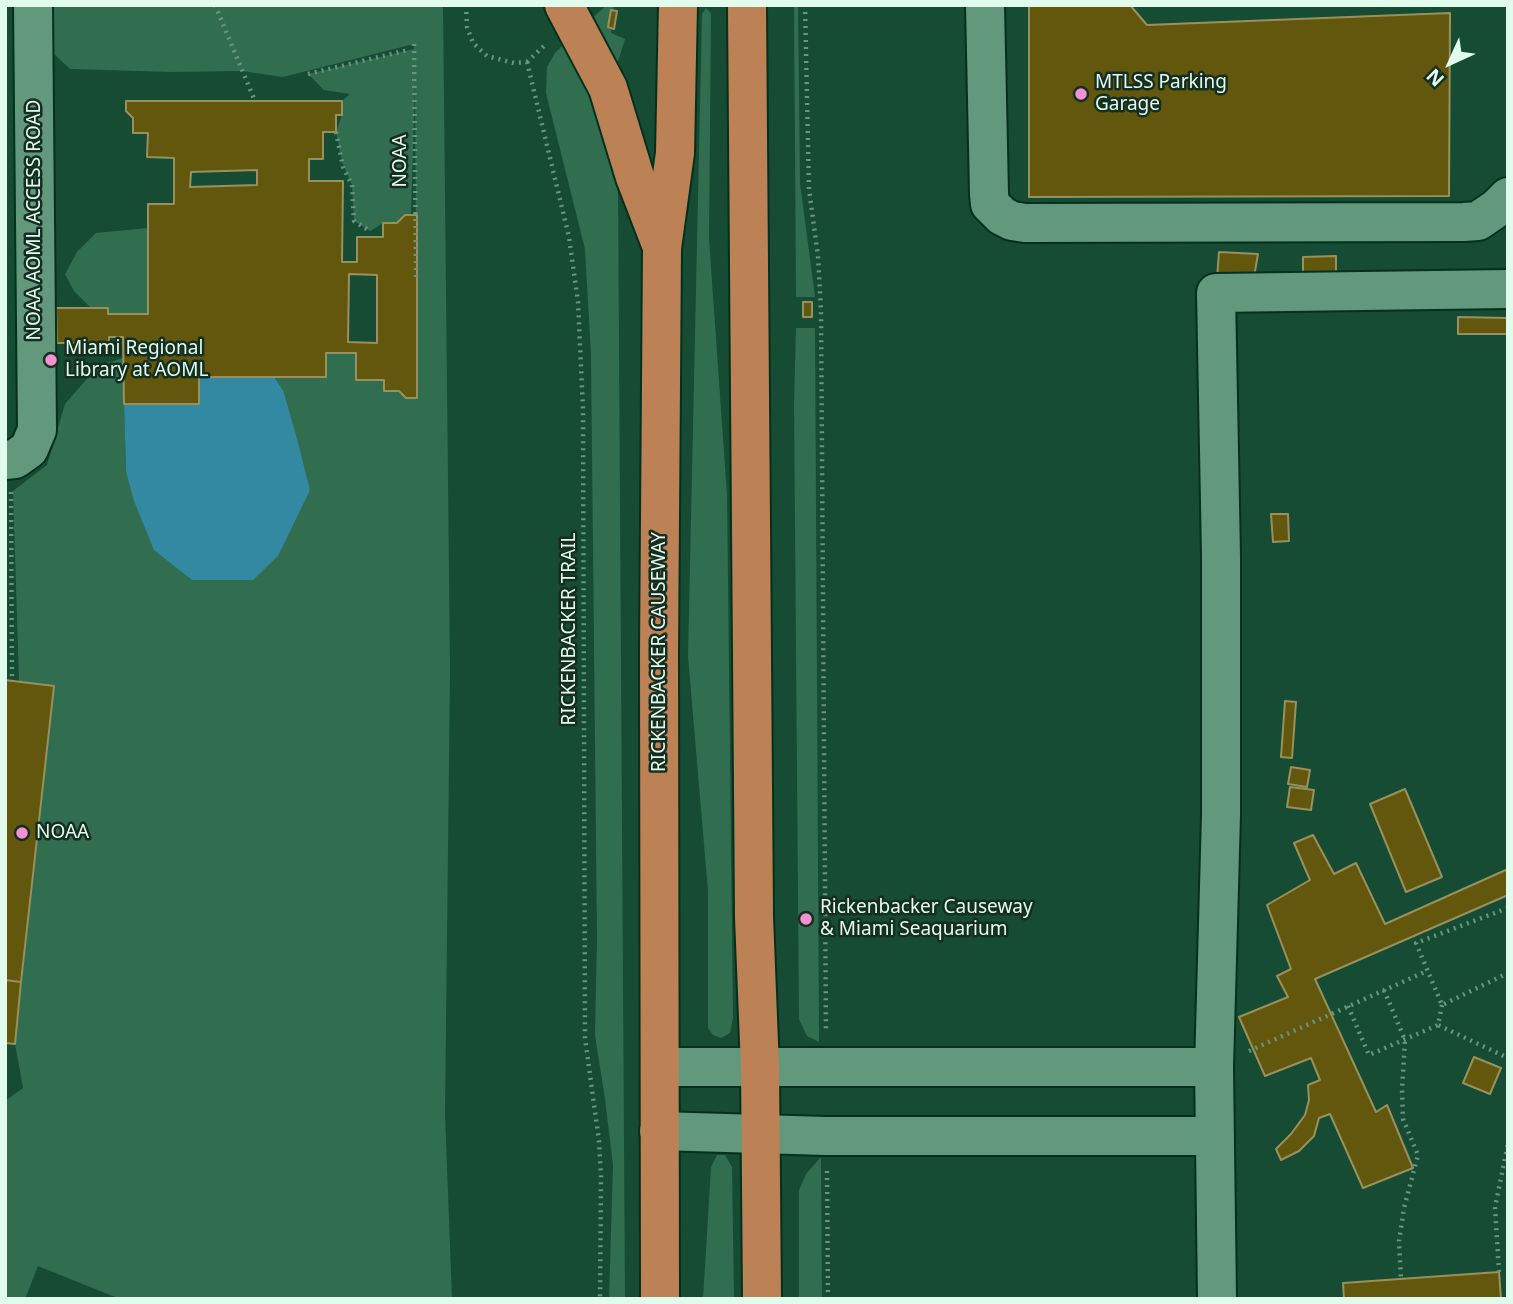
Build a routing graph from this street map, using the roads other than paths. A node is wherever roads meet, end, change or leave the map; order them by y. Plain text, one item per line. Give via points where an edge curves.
1 (33, 5) edge
2 (564, 5) edge
3 (678, 5) edge
4 (747, 5) edge
5 (985, 5) edge
6 (1508, 197) edge
7 (20, 205) edge
8 (662, 248) junction
9 (1508, 289) edge
10 (8, 472) edge
11 (660, 1067) junction
12 (1214, 1067) junction
13 (760, 1068) junction
14 (659, 1131) junction
15 (761, 1134) junction
16 (1215, 1136) junction
17 (660, 1299) edge
18 (762, 1299) edge
19 (1217, 1299) edge

1 - 7 lane, NOAA AOML ACCESS ROAD
2 - 8 main road via 608,88
3 - 8 main road, RICKENBACKER CAUSEWAY via 675,153
4 - 13 main road via 754,890
5 - 6 lane via 990,204 1012,221 1464,222 1478,221
7 - 10 lane, NOAA AOML ACCESS ROAD via 37,430 29,449 15,459
8 - 11 main road, RICKENBACKER CAUSEWAY
9 - 12 lane via 1216,293 1221,788
11 - 13 lane
11 - 14 main road, RICKENBACKER CAUSEWAY
12 - 13 lane
12 - 16 lane
13 - 15 main road
14 - 15 lane
14 - 17 main road, RICKENBACKER CAUSEWAY
15 - 16 lane
15 - 18 main road
16 - 19 lane

